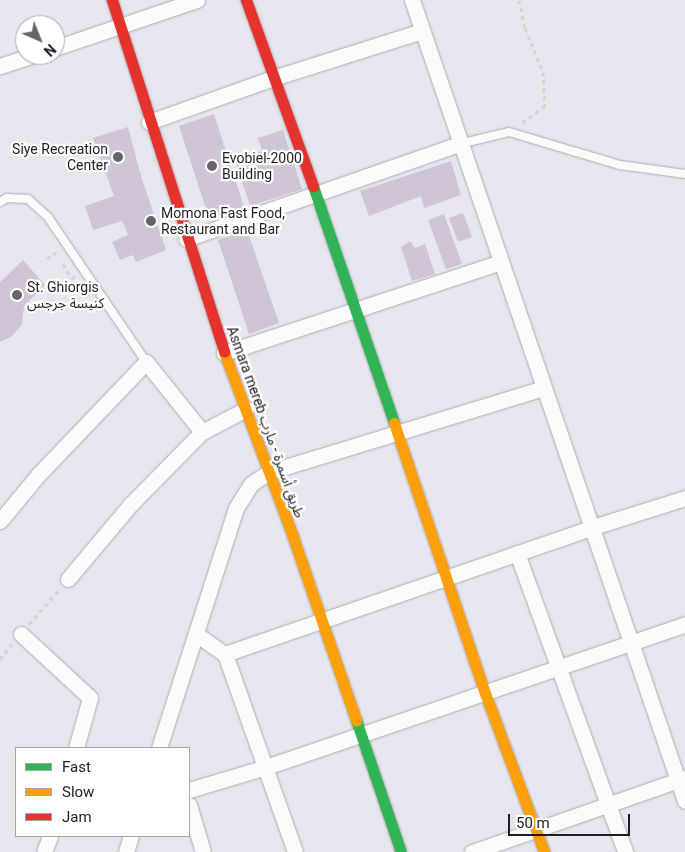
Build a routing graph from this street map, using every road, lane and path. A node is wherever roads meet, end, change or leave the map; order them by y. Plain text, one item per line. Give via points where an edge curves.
1 (112, 0) edge
2 (197, 0) edge
3 (246, 0) edge
4 (412, 0) edge
5 (519, 0) edge
6 (120, 27) junction
7 (422, 31) junction
8 (65, 45) edge
9 (15, 61) edge
10 (0, 66) edge
11 (273, 78) junction
12 (149, 122) junction
13 (509, 132) junction
14 (459, 144) junction
15 (685, 174) edge
16 (316, 194) junction
17 (0, 202) edge
18 (186, 239) junction
19 (500, 262) junction
20 (356, 310) junction
21 (224, 353) junction
22 (146, 362) junction
23 (543, 388) junction
24 (246, 409) junction
25 (202, 432) junction
26 (396, 433) junction
27 (269, 472) junction
28 (685, 498) edge
29 (0, 521) edge
30 (590, 528) junction
31 (517, 553) junction
32 (445, 578) junction
33 (68, 579) joint
34 (320, 621) junction
35 (685, 624) edge
36 (21, 634) junction
37 (196, 634) junction
38 (630, 642) junction
39 (225, 654) junction
40 (0, 659) edge
41 (559, 667) junction
42 (484, 694) junction
43 (361, 734) junction
44 (76, 747) edge
45 (159, 747) edge
46 (266, 767) junction
47 (682, 779) edge
48 (190, 790) edge
49 (685, 801) edge
50 (608, 804) junction
51 (190, 808) edge
52 (535, 829) junction
53 (50, 837) edge
54 (131, 837) edge
55 (44, 852) edge
56 (126, 852) edge
57 (203, 852) edge
58 (295, 852) edge
59 (401, 852) edge
60 (472, 852) edge
61 (544, 852) edge
62 (625, 852) edge

1 - 6 main road, Asmara mereb طريق أسمرة - مارب
2 - 6 street
3 - 11 main road
4 - 7 street
5 - 13 path via 525,28 543,72 545,106
6 - 8 street
6 - 12 main road, Asmara mereb طريق أسمرة - مارب
7 - 11 street
7 - 14 street
9 - 10 street
11 - 12 street
11 - 16 main road
12 - 18 main road, Asmara mereb طريق أسمرة - مارب
13 - 14 lane
13 - 15 lane via 620,165
14 - 16 street
14 - 19 street
16 - 18 street
16 - 20 main road
17 - 22 lane via 7,198 28,199 48,217
18 - 21 main road, Asmara mereb طريق أسمرة - مارب
19 - 20 street
19 - 23 street
20 - 21 street
20 - 26 main road
21 - 24 main road, Asmara mereb طريق أسمرة - مارب
22 - 25 street
22 - 29 street via 38,475
23 - 26 street
23 - 30 street
24 - 25 street
24 - 27 main road, Asmara mereb طريق أسمرة - مارب
25 - 33 street via 131,504
26 - 27 street
26 - 32 main road
27 - 34 main road, Asmara mereb طريق أسمرة - مارب
27 - 37 street via 251,484 236,508
28 - 30 street
30 - 31 street
30 - 38 street
31 - 32 street
31 - 41 street
32 - 34 street
32 - 42 main road
33 - 36 path
34 - 39 street
34 - 43 main road, Asmara mereb طريق أسمرة - مارب
35 - 38 street
36 - 40 path
36 - 44 street via 90,698
37 - 39 street
37 - 45 street
38 - 41 street
38 - 47 street
39 - 46 street
41 - 42 street
41 - 50 street
42 - 43 street
42 - 52 main road
43 - 46 street
43 - 59 main road, Asmara mereb طريق أسمرة - مارب
46 - 48 street
46 - 58 street
47 - 49 street
47 - 50 street
50 - 52 street
50 - 62 street
51 - 57 street
52 - 60 street
52 - 61 main road
53 - 55 street
54 - 56 street

